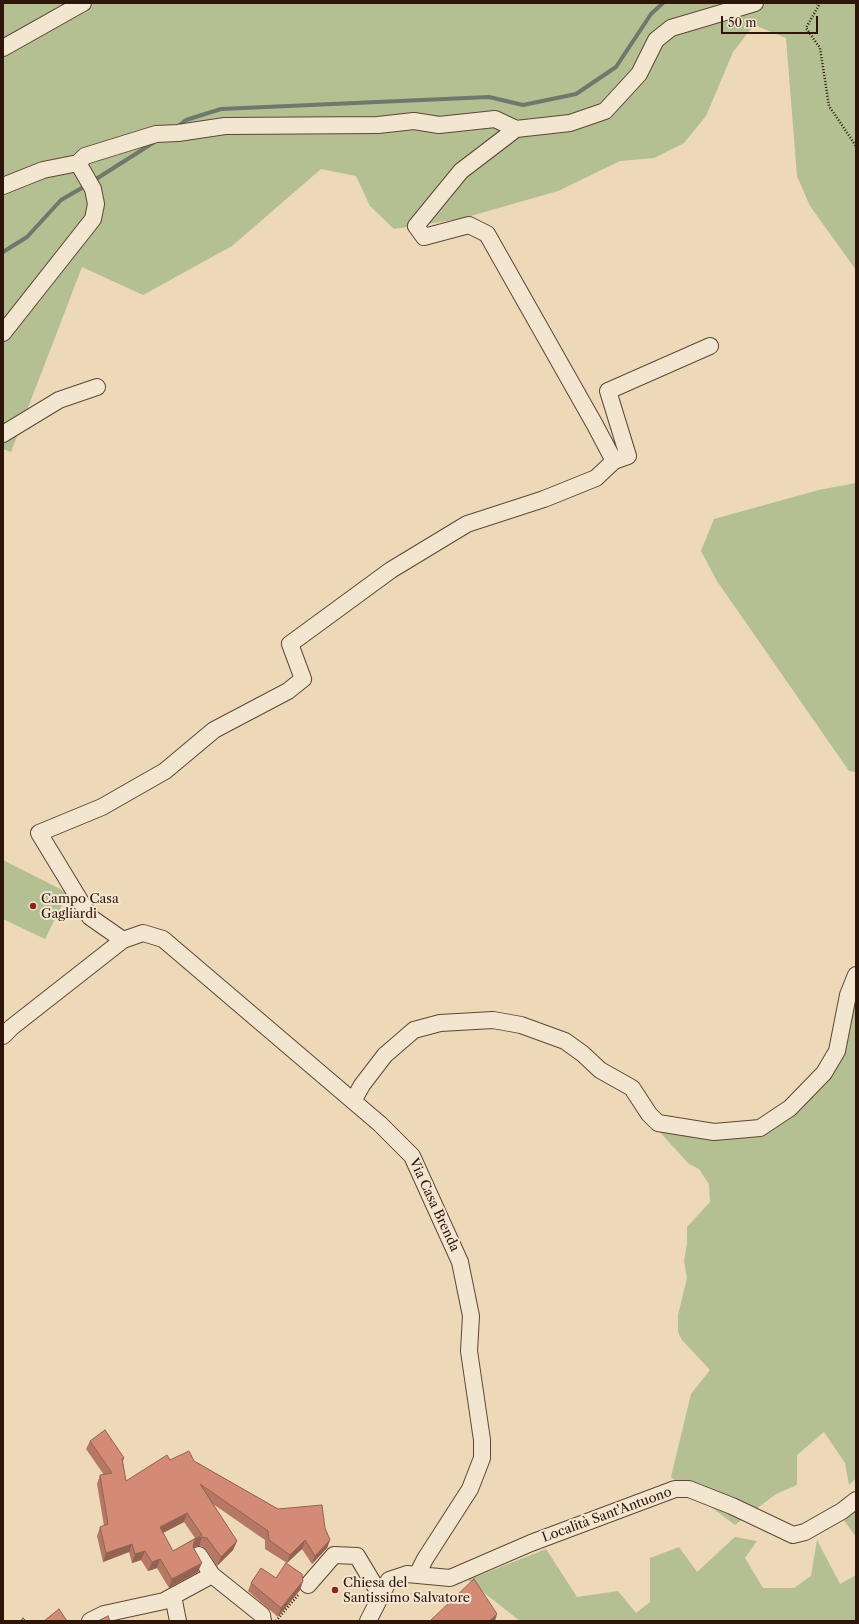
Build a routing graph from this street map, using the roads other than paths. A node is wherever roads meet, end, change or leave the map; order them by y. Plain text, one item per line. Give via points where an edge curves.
1 (83, 3) edge
2 (755, 3) edge
3 (3, 48) edge
4 (516, 129) junction
5 (81, 168) junction
6 (3, 186) edge
7 (3, 333) edge
8 (710, 346) dead end
9 (96, 387) dead end
10 (3, 434) edge
11 (614, 461) junction
12 (123, 940) junction
13 (856, 975) edge
14 (3, 1036) edge
15 (353, 1101) junction
16 (856, 1500) edge
17 (199, 1555) edge
18 (212, 1575) junction
19 (417, 1575) junction
20 (308, 1585) road end
21 (173, 1596) junction
22 (381, 1596) junction
23 (90, 1621) edge
24 (178, 1621) edge
25 (263, 1621) edge
26 (368, 1621) edge

1 - 3 street
2 - 4 street via 671,28 656,40 639,74 605,111 570,124
4 - 5 street via 495,119 438,125 414,121 378,125 225,126 156,134 85,156
4 - 11 street via 461,171 416,226 424,237 469,225 487,234
5 - 6 street via 42,170
5 - 7 street via 93,189 96,204 94,219
8 - 11 street via 608,391 628,456
9 - 10 street via 59,400
11 - 12 street via 596,478 544,499 467,524 391,570 290,644 303,679 288,691 214,730 165,771 102,806 39,832 90,917
12 - 14 street
12 - 15 street, Via Casa Brenda via 143,933 164,939
13 - 15 street via 848,996 837,1052 824,1073 790,1108 760,1128 714,1132 658,1123 632,1088 600,1070 565,1041 521,1025 493,1020 440,1023 414,1030 385,1055
15 - 19 street, Via Casa Brenda via 412,1156 460,1262 471,1316 470,1350 482,1458 470,1489
16 - 19 street, Località Sant'Antuono via 805,1532 793,1535 689,1489 675,1489 531,1543 450,1578
17 - 18 street
18 - 21 street
18 - 25 street via 262,1615
19 - 22 street, Località Sant'Antuono via 407,1574 389,1580
20 - 22 street via 334,1555 357,1556
21 - 23 street via 164,1601 104,1614
21 - 24 street
22 - 26 street

